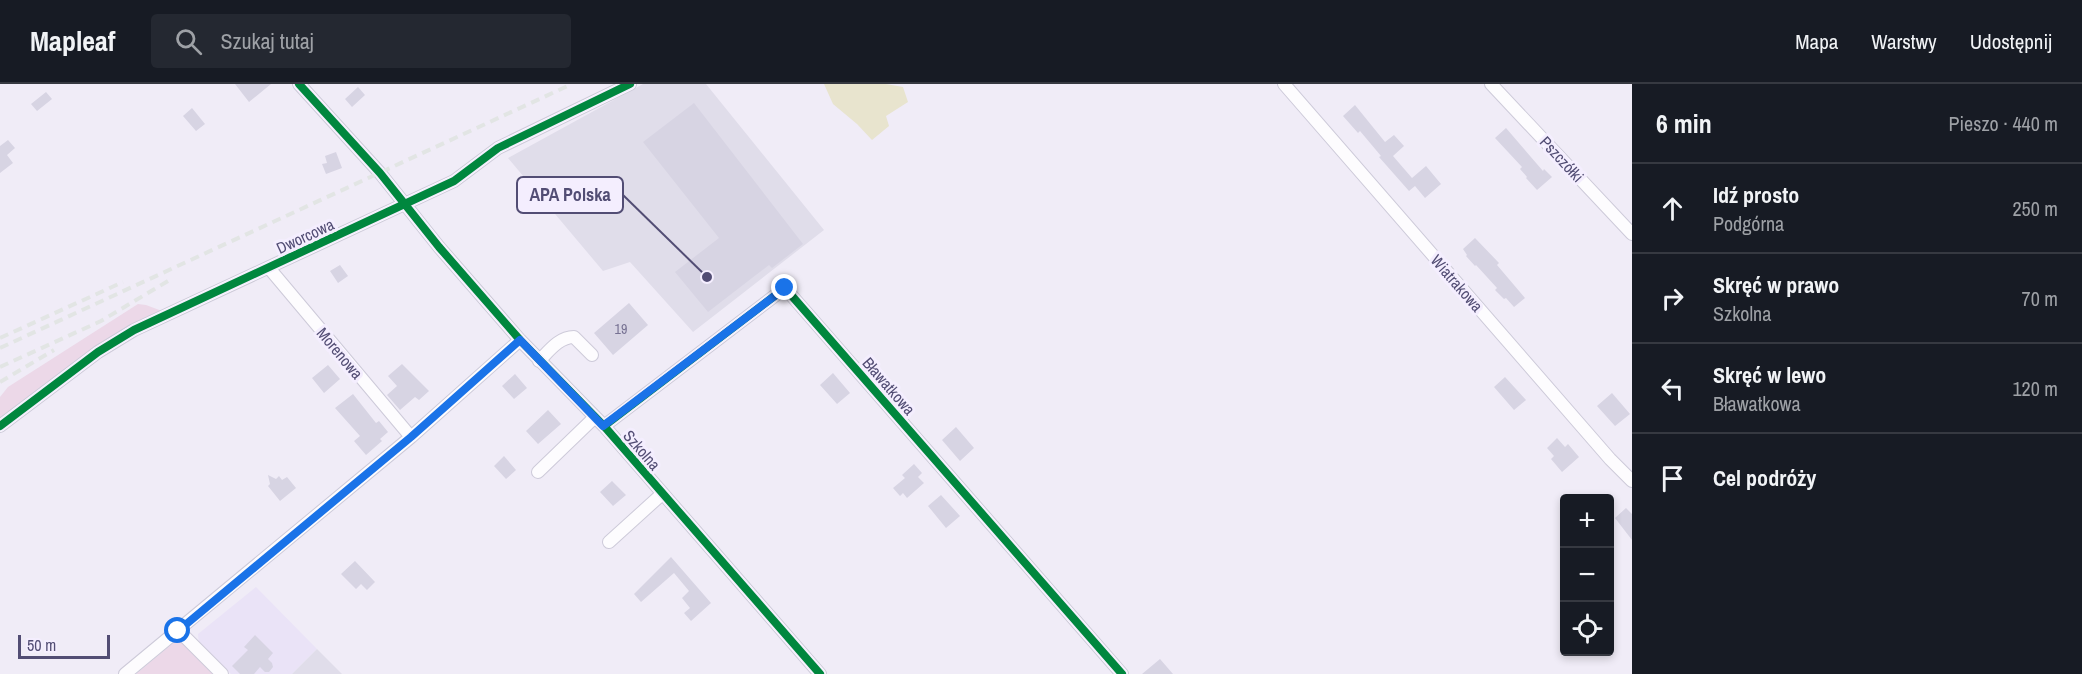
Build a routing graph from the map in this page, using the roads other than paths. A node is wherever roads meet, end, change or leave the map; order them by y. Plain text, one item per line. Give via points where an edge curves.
1 (299, 84) edge
2 (630, 84) edge
3 (1284, 84) edge
4 (1491, 84) edge
5 (404, 204) junction
6 (1632, 234) edge
7 (269, 268) junction
8 (520, 340) junction
9 (592, 355) dead end
10 (539, 361) junction
11 (599, 422) junction
12 (0, 426) edge
13 (411, 437) junction
14 (538, 472) dead end
15 (1632, 481) edge
16 (663, 494) junction
17 (609, 542) dead end
18 (178, 631) junction
19 (125, 674) edge
20 (222, 674) edge
21 (820, 674) edge
22 (1122, 674) edge

1 - 5 street, Szkolna
2 - 5 street, Dworcowa via 498,148 454,181
3 - 15 street, Wiatrakowa
4 - 6 street, Pszczółki
5 - 7 street, Dworcowa
5 - 8 street, Szkolna
7 - 12 street, Dworcowa via 115,341
7 - 13 street, Morenowa
8 - 10 street, Szkolna
8 - 13 street
9 - 10 street via 574,337 567,337
10 - 11 street, Szkolna
11 - 14 street
11 - 16 street, Szkolna
11 - 22 street, Bławatkowa via 785,288
13 - 18 street
16 - 17 street
16 - 21 street, Szkolna
18 - 19 street
18 - 20 street

